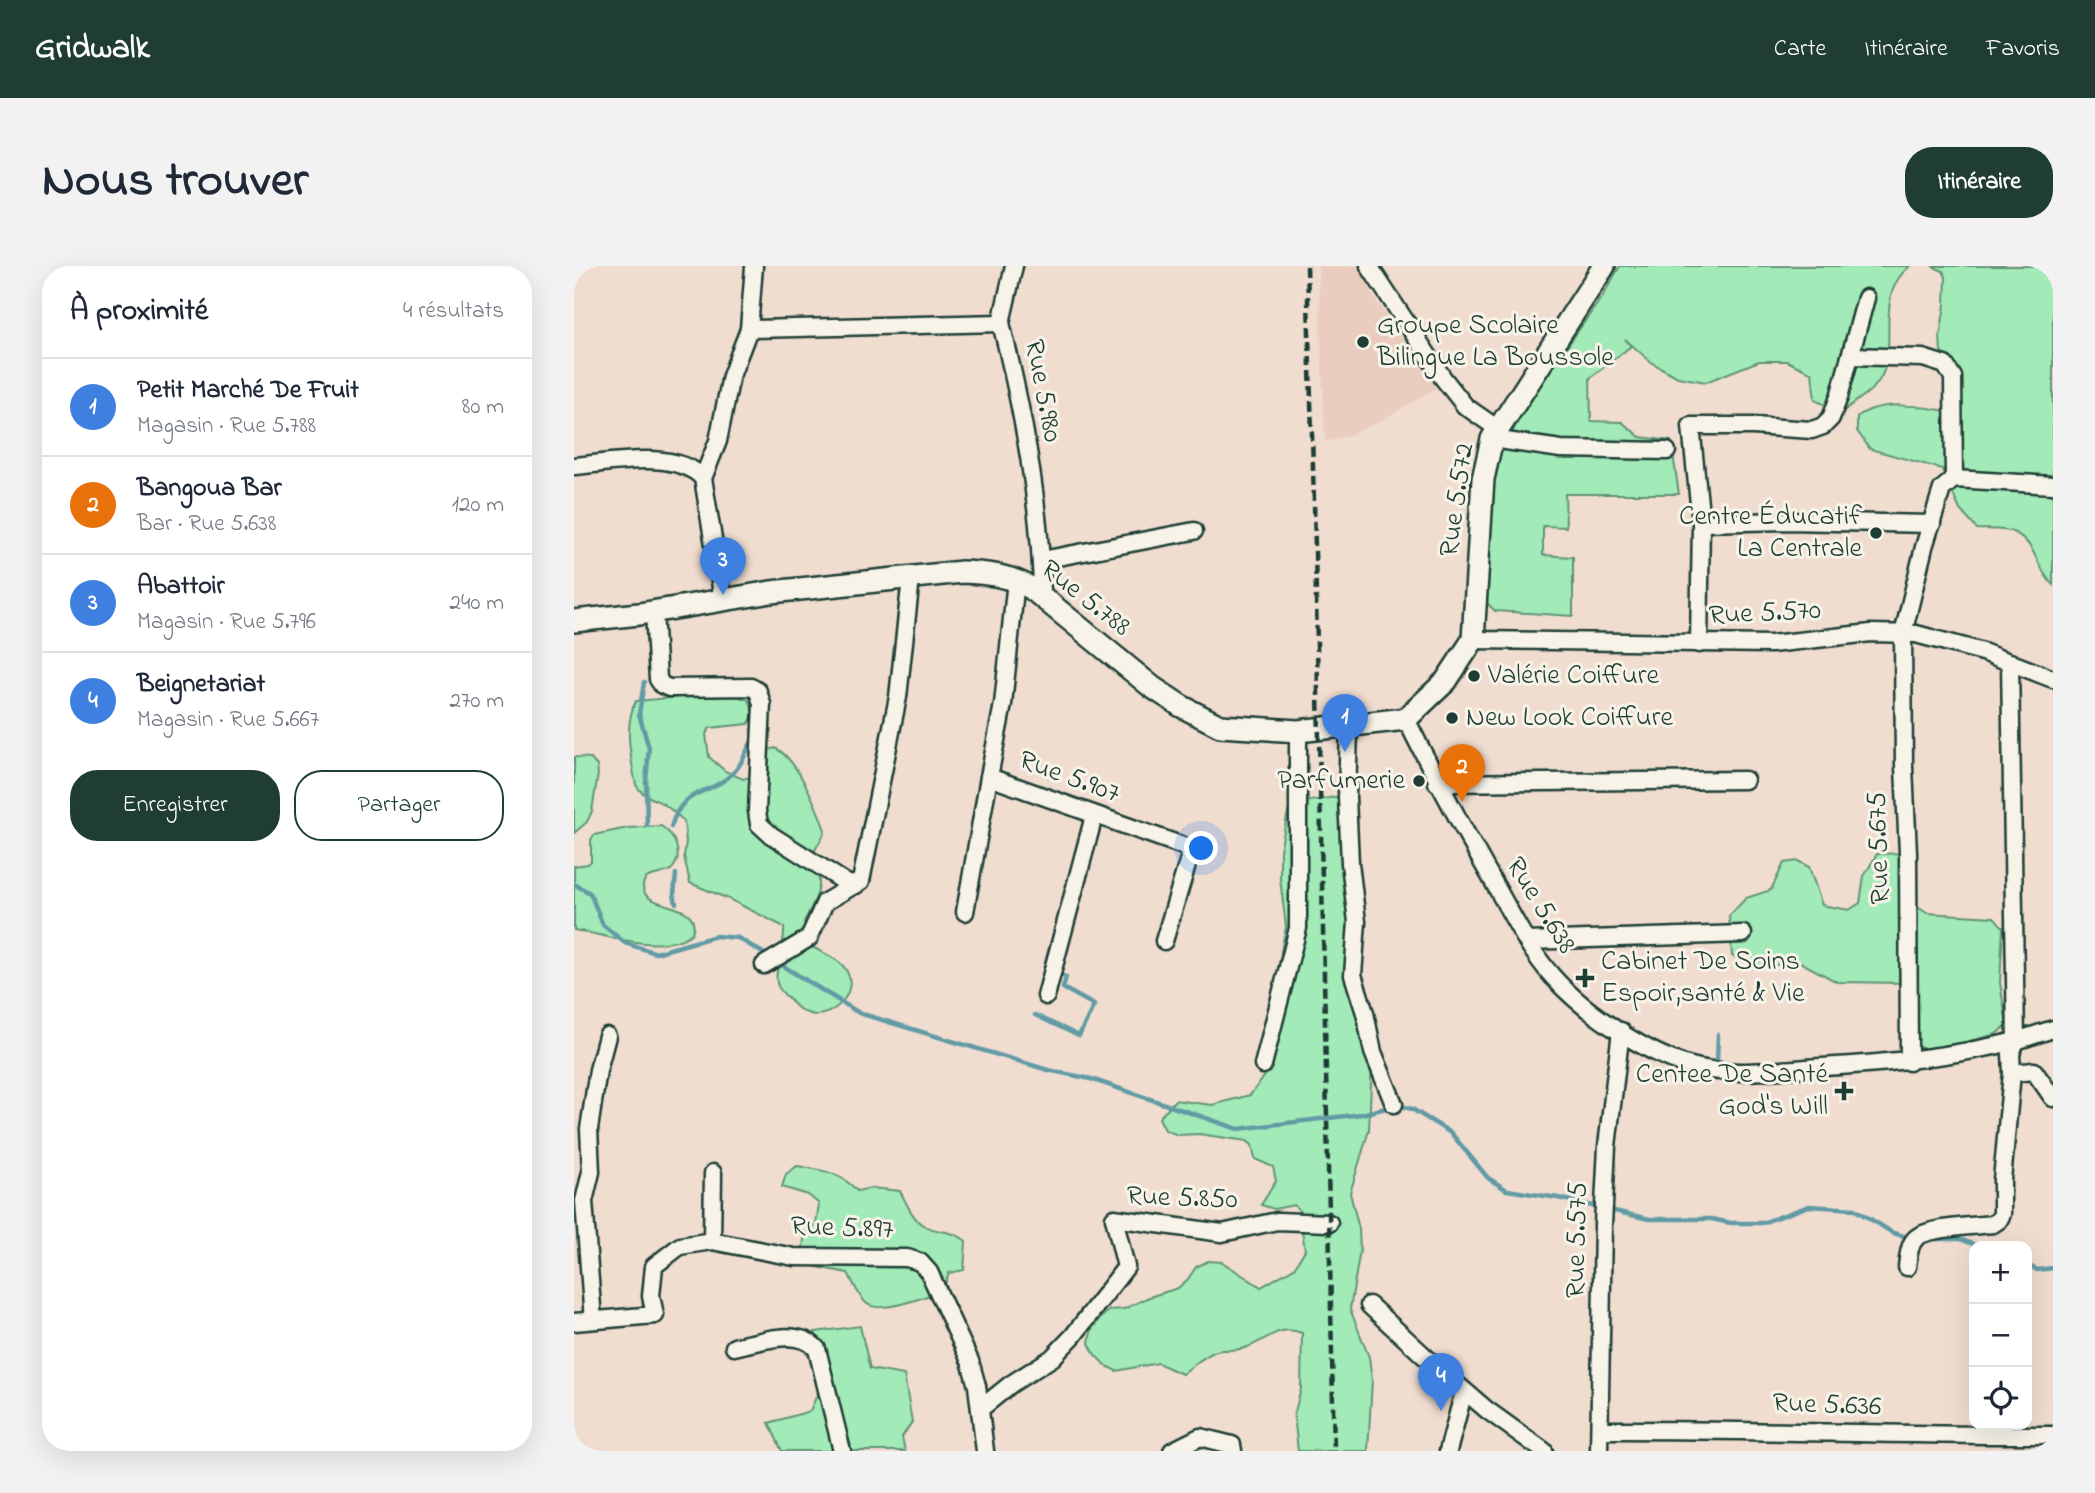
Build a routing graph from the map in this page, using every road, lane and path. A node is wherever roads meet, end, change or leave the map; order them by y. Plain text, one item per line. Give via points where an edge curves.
1 (754, 266) edge
2 (1014, 266) edge
3 (1369, 266) edge
4 (1604, 266) edge
5 (1866, 298) dead end
6 (1001, 323) junction
7 (749, 329) junction
8 (1850, 356) junction
9 (1495, 434) junction
10 (1667, 451) dead end
11 (574, 466) edge
12 (703, 478) junction
13 (1954, 479) junction
14 (2053, 485) edge
15 (1702, 523) junction
16 (1932, 524) junction
17 (1194, 531) dead end
18 (1042, 559) junction
19 (911, 578) junction
20 (1016, 580) junction
21 (1042, 595) junction
22 (723, 600) junction
23 (654, 612) junction
24 (574, 621) edge
25 (1903, 634) junction
26 (1471, 643) junction
27 (1699, 644) junction
28 (2010, 662) junction
29 (2051, 676) edge
30 (1406, 719) junction
31 (1349, 727) junction
32 (1298, 731) junction
33 (989, 777) junction
34 (1745, 780) dead end
35 (1437, 783) junction
36 (1094, 816) junction
37 (856, 885) junction
38 (965, 912) dead end
39 (1743, 934) dead end
40 (1164, 941) dead end
41 (1527, 941) junction
42 (764, 965) dead end
43 (1046, 996) dead end
44 (2053, 1029) edge
45 (1621, 1031) junction
46 (607, 1035) dead end
47 (2016, 1041) junction
48 (1909, 1062) junction
49 (1263, 1065) dead end
50 (2012, 1073) junction
51 (2053, 1098) edge
52 (1394, 1104) dead end
53 (713, 1173) dead end
54 (1329, 1223) dead end
55 (712, 1241) junction
56 (1907, 1267) dead end
57 (1369, 1305) dead end
58 (593, 1320) junction
59 (574, 1322) edge
60 (734, 1347) dead end
61 (1464, 1391) junction
62 (980, 1409) junction
63 (1600, 1430) junction
64 (2053, 1435) edge
65 (1987, 1443) edge
66 (842, 1451) edge
67 (985, 1451) edge
68 (1172, 1451) edge
69 (1233, 1451) edge
70 (1448, 1451) edge
71 (1544, 1451) edge
72 (1600, 1451) edge

1 - 7 street
2 - 6 street
3 - 9 street via 1457,397
4 - 9 street, Rue 5.572
5 - 8 street
6 - 7 street, Rue 5.980
6 - 18 street, Rue 5.980 via 1017,388
7 - 12 street
8 - 13 street via 1923,358 1945,365 1953,377
8 - 15 street via 1835,408 1823,426 1812,430 1691,426
9 - 10 street via 1561,449
9 - 26 street, Rue 5.572 via 1483,480
11 - 12 street via 665,460 686,465
12 - 22 street
13 - 14 street
13 - 16 street, Rue 5.675 via 1942,489
15 - 16 street
15 - 27 street
16 - 25 street, Rue 5.675
17 - 18 street
18 - 21 street, Rue 5.980
19 - 20 street, Rue 5.788 via 981,573
19 - 22 street, Rue 5.788
19 - 37 street via 898,697 863,875
20 - 21 street, Rue 5.788
20 - 33 street, Rue 5.907 via 1003,704
21 - 32 street, Rue 5.788 via 1152,687 1208,721 1235,728
22 - 23 street, Rue 5.788
23 - 24 street, Rue 5.788
23 - 37 street via 662,685 751,687 758,691 762,704 759,824
25 - 27 street, Rue 5.570 via 1771,644
25 - 28 street, Rue 5.570
25 - 48 street, Rue 5.675
26 - 27 street, Rue 5.570
26 - 30 street via 1446,681
28 - 29 street, Rue 5.570
28 - 47 street
30 - 31 street, Rue 5.788
30 - 35 street, Rue 5.638
31 - 32 street, Rue 5.788
31 - 52 street via 1347,797 1357,922 1353,975 1373,1052
32 - 49 street via 1298,928
33 - 36 street, Rue 5.907
33 - 38 street
34 - 35 street
35 - 41 street, Rue 5.638
36 - 40 street, Rue 5.907 via 1176,844 1191,855
36 - 43 street
37 - 42 street via 825,902 809,938
39 - 41 street
41 - 45 street, Rue 5.638 via 1553,977 1581,1004
44 - 47 street, Rue 5.638
45 - 48 street, Rue 5.638 via 1672,1061 1734,1072
45 - 63 street, Rue 5.575 via 1607,1146
46 - 58 street via 589,1129 592,1171 584,1201
47 - 48 street, Rue 5.638
47 - 50 street
50 - 51 street via 2034,1071
50 - 56 street via 1999,1220 1922,1234 1915,1239
53 - 55 street
54 - 62 street, Rue 5.850 via 1278,1221 1222,1233 1114,1218 1126,1267 1052,1358
55 - 58 street via 680,1246 654,1266 650,1296 655,1315
55 - 62 street, Rue 5.897 via 794,1257 920,1262 929,1272 970,1361
57 - 61 street
58 - 59 street
60 - 66 street via 795,1337 810,1342 817,1349
61 - 70 street
61 - 71 street
62 - 67 street, Rue 5.897
63 - 65 street, Rue 5.636 via 1722,1429 1922,1436
63 - 72 street, Rue 5.575
64 - 65 street, Rue 5.636
68 - 69 street via 1200,1437 1232,1445

